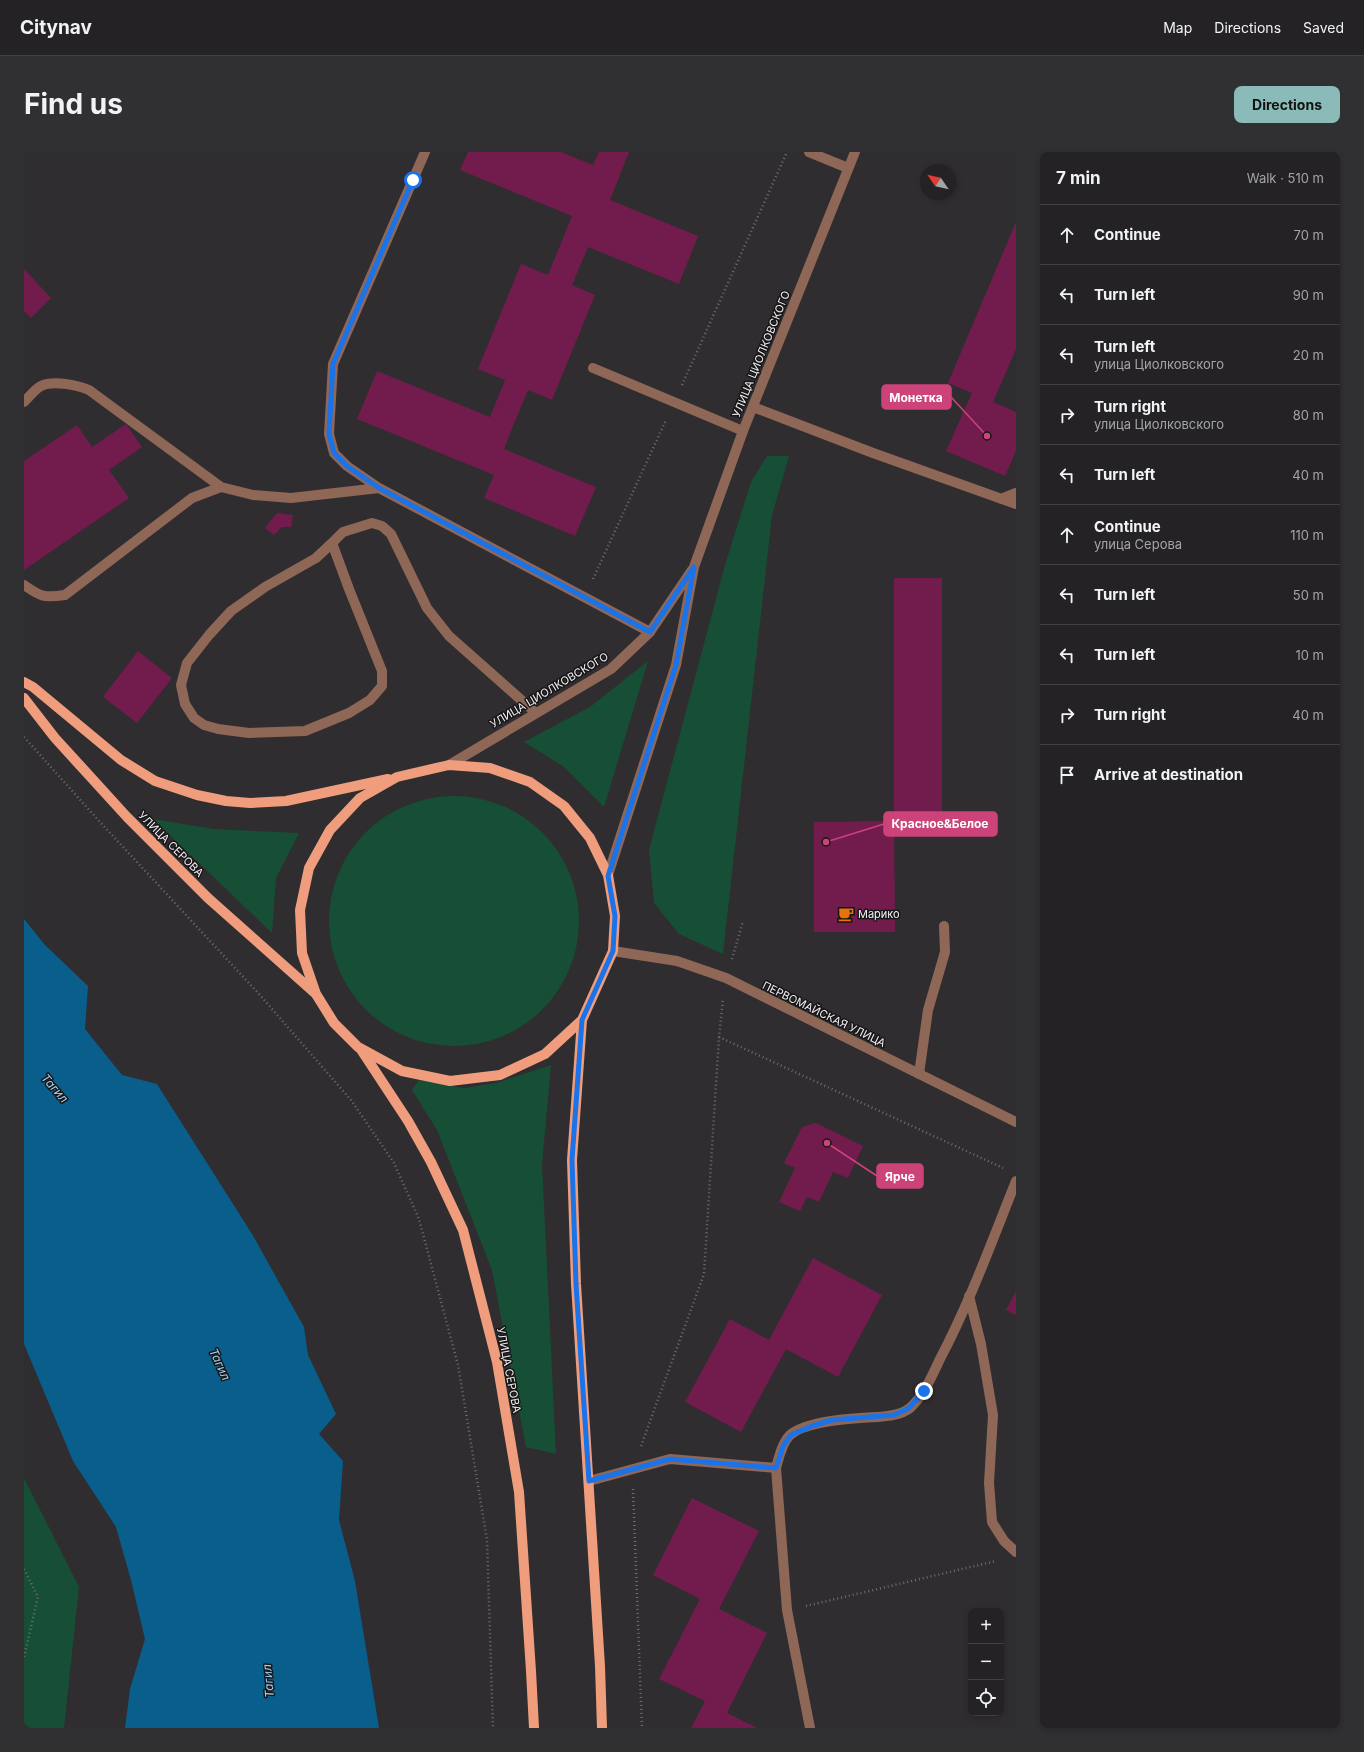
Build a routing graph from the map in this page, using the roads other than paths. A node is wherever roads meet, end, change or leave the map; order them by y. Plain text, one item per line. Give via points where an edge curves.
1 (425, 152) edge
2 (809, 152) edge
3 (855, 152) edge
4 (848, 168) junction
5 (593, 368) dead end
6 (24, 402) edge
7 (753, 407) junction
8 (743, 430) junction
9 (221, 487) junction
10 (379, 488) junction
11 (1016, 493) edge
12 (1001, 499) junction
13 (1016, 504) edge
14 (332, 543) junction
15 (694, 567) junction
16 (24, 585) edge
17 (650, 632) junction
18 (24, 682) edge
19 (24, 698) edge
20 (536, 713) junction
21 (449, 765) junction
22 (397, 777) junction
23 (608, 876) junction
24 (944, 926) dead end
25 (613, 951) junction
26 (316, 994) junction
27 (582, 1020) junction
28 (358, 1047) junction
29 (919, 1074) junction
30 (1016, 1122) edge
31 (1016, 1181) edge
32 (969, 1296) junction
33 (776, 1468) junction
34 (589, 1481) junction
35 (1016, 1552) edge
36 (534, 1728) edge
37 (602, 1728) edge
38 (810, 1728) edge

1 - 10 street via 333,364 329,434 334,453 347,466
2 - 4 street
3 - 4 street, УЛИЦА ЦИОЛКОВСКОГО
4 - 7 street, УЛИЦА ЦИОЛКОВСКОГО
5 - 8 street
6 - 9 street via 41,386 76,385 89,390
7 - 8 street, УЛИЦА ЦИОЛКОВСКОГО
7 - 12 street
8 - 15 street, УЛИЦА ЦИОЛКОВСКОГО
9 - 10 street via 253,495 292,498
9 - 16 street via 192,498 65,595 38,595
10 - 17 street
11 - 12 street
12 - 13 street
14 - 14 street via 316,558 265,587 231,611 209,635 187,663 181,685 185,704 194,718 204,725 249,733 305,731 349,714 370,700 382,686 382,671
14 - 20 street via 343,532 364,524 382,526 392,534 427,608 450,636
15 - 17 street, УЛИЦА ЦИОЛКОВСКОГО
15 - 23 street, УЛИЦА ЦИОЛКОВСКОГО via 676,665
17 - 20 street, УЛИЦА ЦИОЛКОВСКОГО via 611,669
18 - 22 main road via 121,760 155,781 197,794 226,801 250,803 286,801
19 - 26 main road, УЛИЦА СЕРОВА via 55,738 127,817 208,898
20 - 21 street, УЛИЦА ЦИОЛКОВСКОГО
21 - 22 main road
21 - 23 main road via 490,768 530,782 564,806 590,838
22 - 26 main road via 360,798 330,830 309,868 300,910 302,953
23 - 25 main road via 615,916
24 - 29 street via 945,952 928,1010
25 - 27 main road
25 - 29 street, ПЕРВОМАЙСКАЯ УЛИЦА via 677,961 726,978
26 - 28 main road via 334,1023
27 - 28 main road via 545,1054 500,1075 450,1081 402,1071
27 - 34 main road via 572,1160 576,1284
28 - 36 main road, УЛИЦА СЕРОВА via 408,1121 431,1162 463,1230 497,1362 519,1492
29 - 30 street, ПЕРВОМАЙСКАЯ УЛИЦА
31 - 32 street
32 - 33 street via 924,1391 909,1408 894,1415 832,1420 801,1430 791,1435 783,1446
32 - 35 street via 981,1344 993,1415 989,1483 992,1522 1004,1541
33 - 34 street via 670,1459
33 - 38 street via 787,1610
34 - 37 main road

